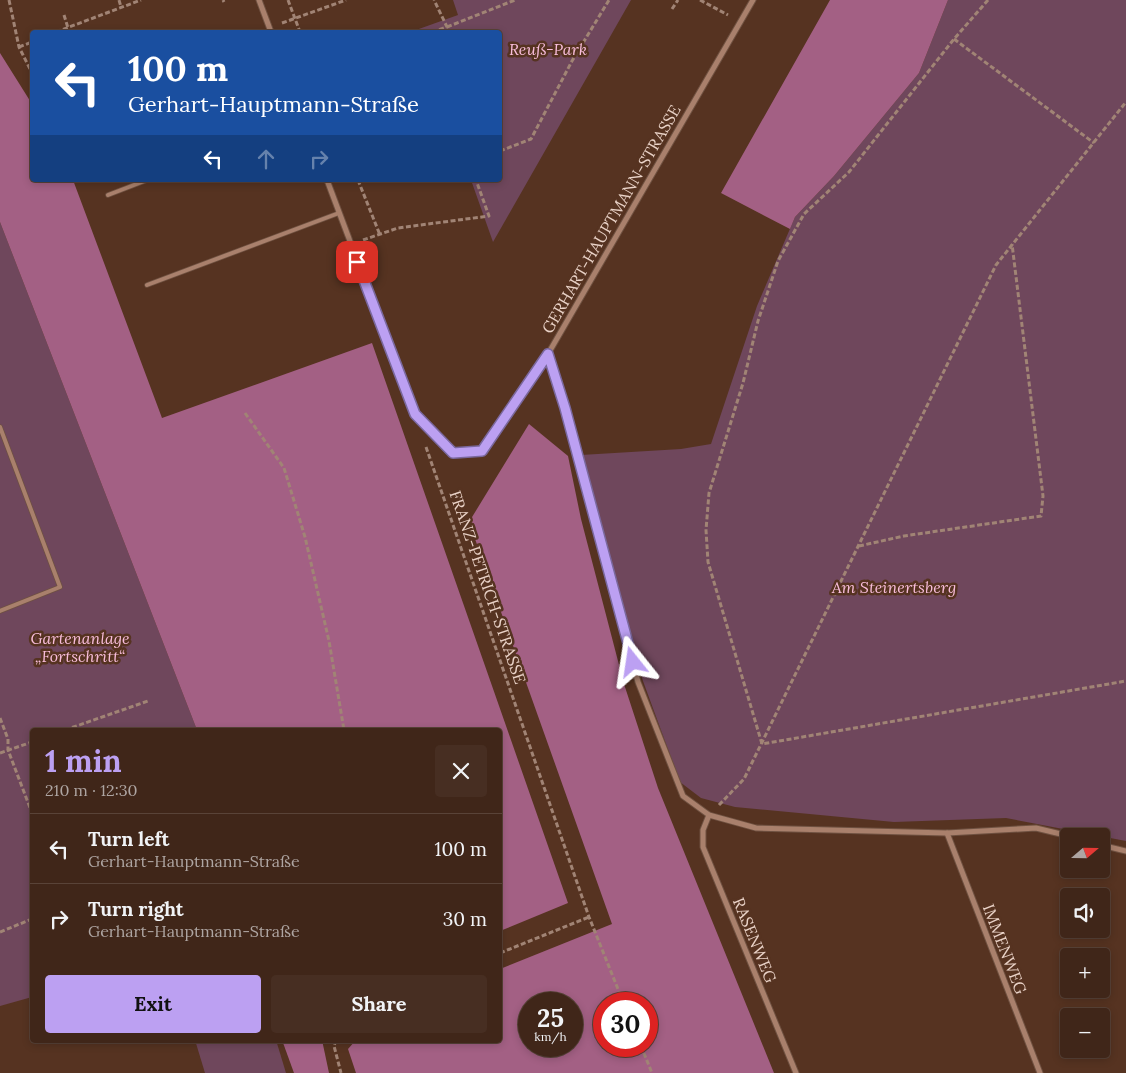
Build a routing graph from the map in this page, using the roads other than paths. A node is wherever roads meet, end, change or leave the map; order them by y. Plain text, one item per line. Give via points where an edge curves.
1 (259, 0) edge
2 (753, 0) edge
3 (270, 30) edge
4 (142, 182) edge
5 (327, 182) edge
6 (108, 195) dead end
7 (339, 214) junction
8 (147, 285) dead end
9 (548, 354) junction
10 (0, 427) edge
11 (0, 611) edge
12 (709, 815) junction
13 (948, 833) junction
14 (1060, 834) edge
15 (1110, 847) edge
16 (1126, 851) edge
17 (796, 1073) edge
18 (1040, 1073) edge

1 - 3 street
2 - 9 street, GERHART-HAUPTMANN-STRASSE
4 - 6 lane
5 - 7 street
7 - 8 lane
7 - 9 street, GERHART-HAUPTMANN-STRASSE via 415,414 453,453 482,451
9 - 12 street via 638,682 683,796
10 - 11 lane via 60,587
12 - 13 street via 756,828
12 - 17 street, RASENWEG via 703,847
13 - 14 street via 1036,828
13 - 18 street, IMMENWEG
15 - 16 street

